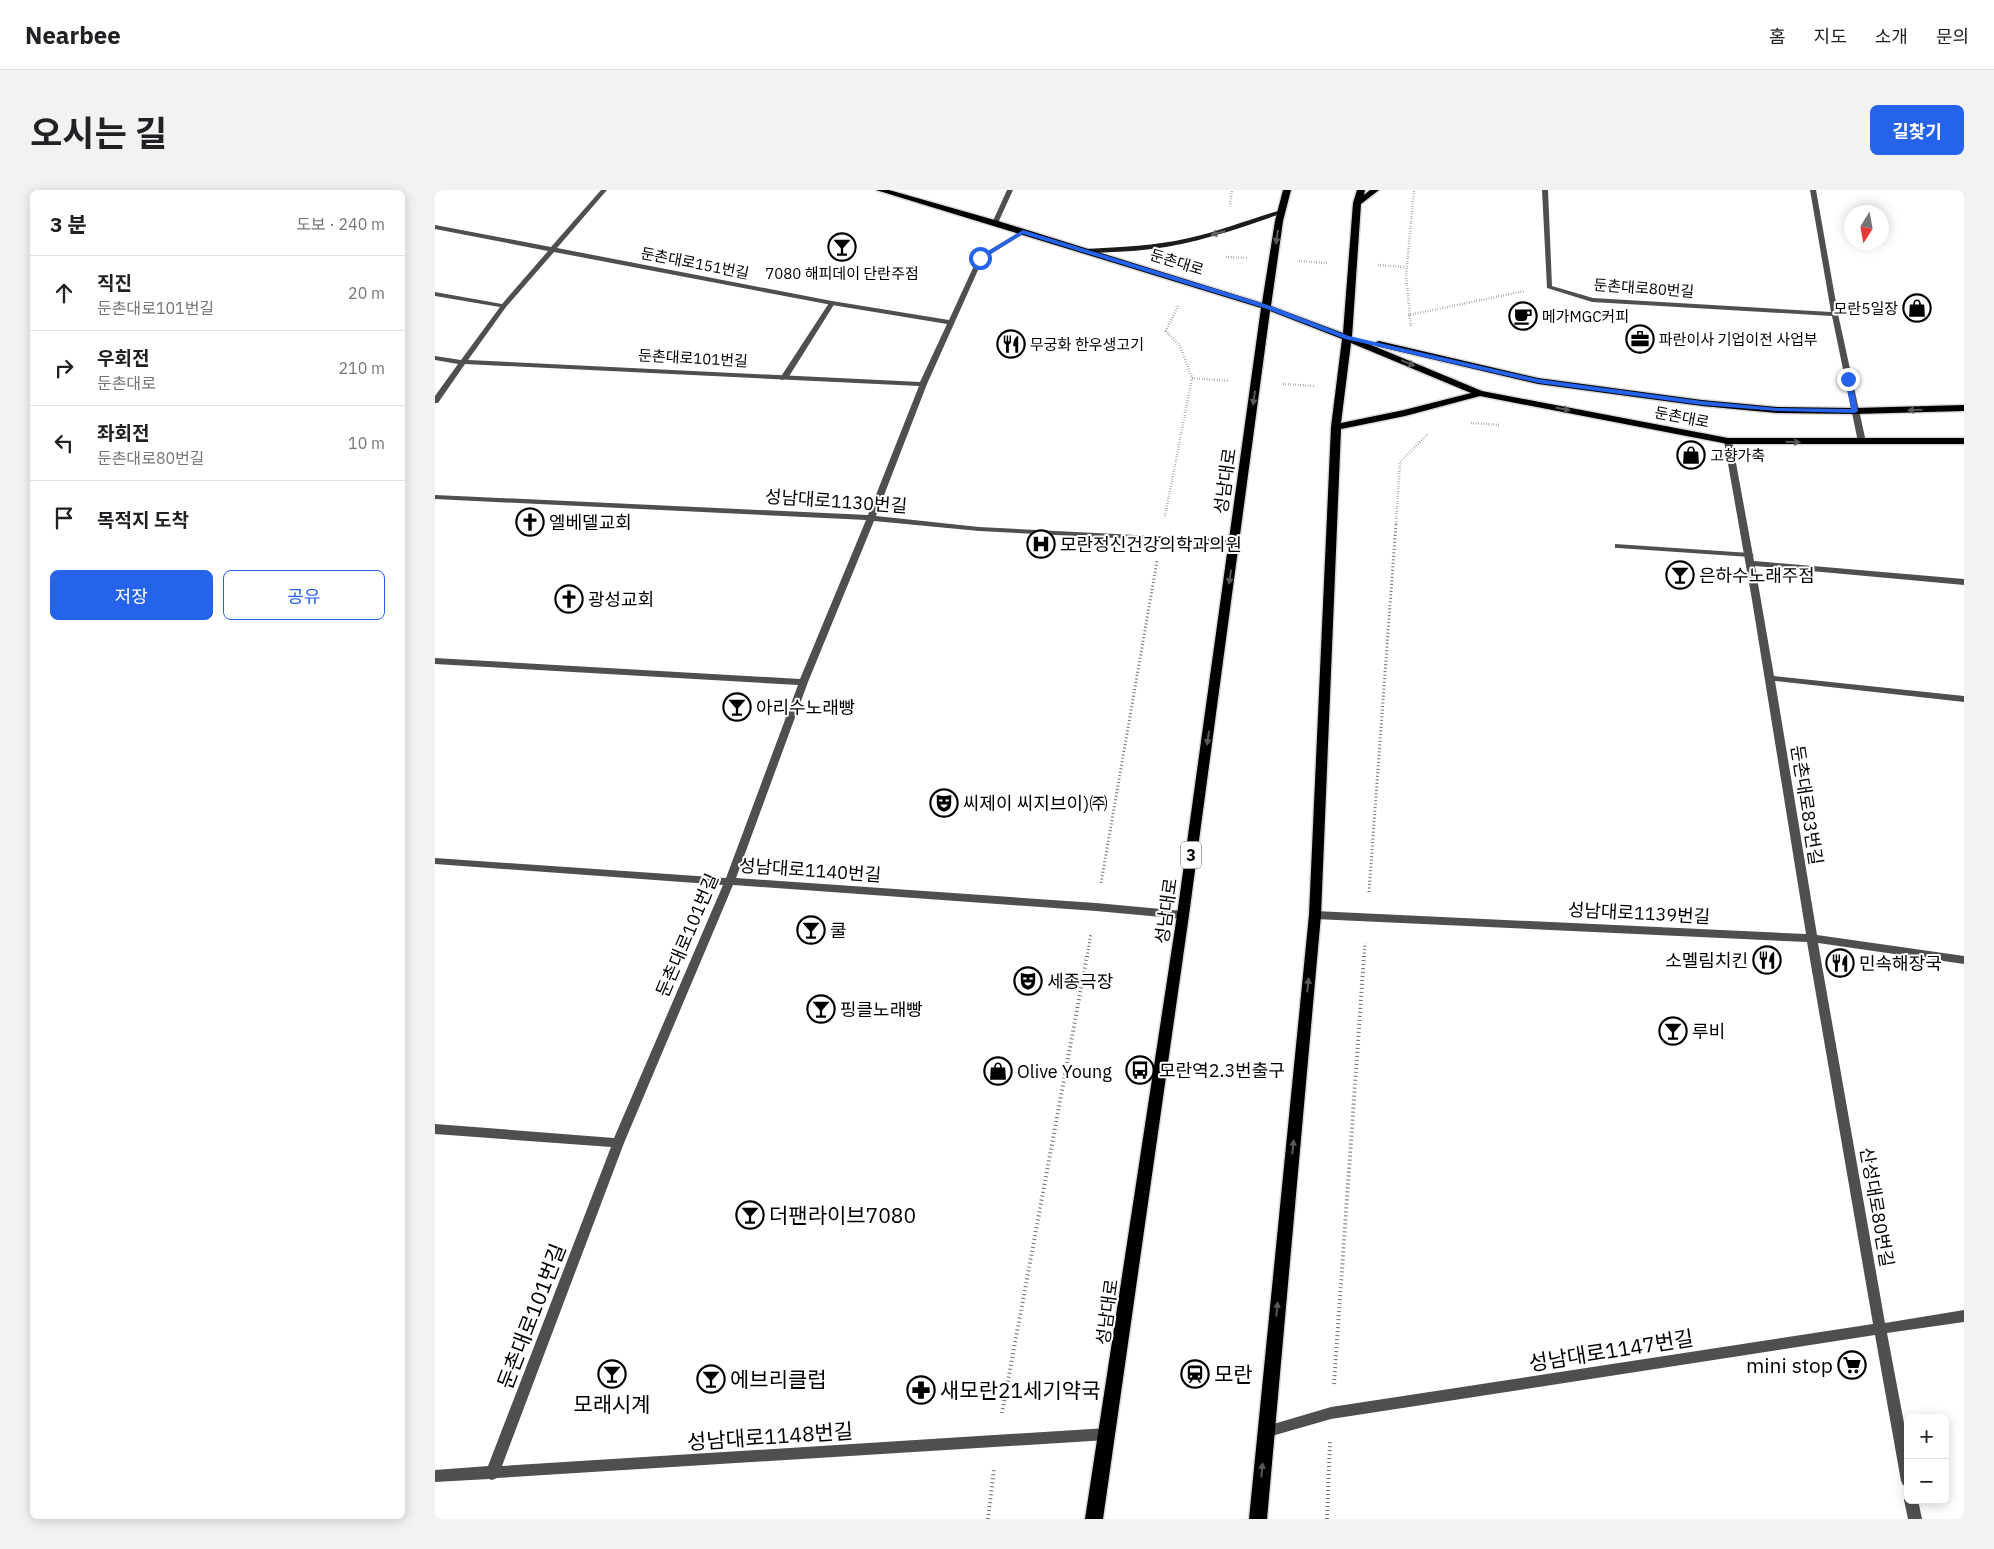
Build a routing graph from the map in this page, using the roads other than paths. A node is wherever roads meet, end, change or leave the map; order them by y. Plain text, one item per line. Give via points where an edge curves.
1 (605, 190) edge
2 (880, 190) edge
3 (1010, 190) edge
4 (1287, 190) edge
5 (1361, 190) edge
6 (1375, 190) edge
7 (1545, 190) edge
8 (1813, 190) edge
9 (1357, 203) junction
10 (1281, 212) junction
11 (995, 222) junction
12 (435, 227) edge
13 (1023, 232) junction
14 (553, 250) junction
15 (1087, 251) junction
16 (435, 294) edge
17 (831, 303) junction
18 (504, 306) junction
19 (1266, 307) junction
20 (1835, 314) junction
21 (949, 322) junction
22 (1347, 338) junction
23 (435, 358) edge
24 (463, 362) junction
25 (784, 378) junction
26 (923, 384) junction
27 (1480, 393) junction
28 (435, 400) edge
29 (1964, 408) edge
30 (1855, 411) junction
31 (1336, 427) junction
32 (1964, 440) edge
33 (1728, 441) junction
34 (1862, 442) junction
35 (435, 497) edge
36 (871, 518) junction
37 (1235, 542) junction
38 (1618, 546) dead end
39 (1750, 559) junction
40 (1964, 582) edge
41 (435, 661) edge
42 (1769, 678) junction
43 (803, 682) junction
44 (1964, 699) edge
45 (435, 861) edge
46 (730, 880) junction
47 (1183, 914) junction
48 (1315, 915) junction
49 (1812, 938) junction
50 (1963, 962) edge
51 (435, 1129) edge
52 (618, 1143) junction
53 (1964, 1316) edge
54 (1879, 1330) junction
55 (1265, 1432) junction
56 (1107, 1434) junction
57 (1904, 1460) edge
58 (493, 1474) junction
59 (435, 1476) edge
60 (1912, 1504) edge
61 (1094, 1519) edge
62 (1258, 1519) edge
63 (1915, 1519) edge

1 - 14 street
2 - 11 main road, 둔촌대로
3 - 11 street
4 - 10 main road, 성남대로 / 3
5 - 9 main road
6 - 9 main road
7 - 20 street, 둔촌대로80번길 via 1549,287 1592,300
8 - 20 street
9 - 22 main road
10 -> 15 street via 1227,231 1169,244
10 -> 19 main road, 성남대로 / 3
11 - 13 main road, 둔촌대로
12 - 14 street, 둔촌대로151번길
13 - 15 main road, 둔촌대로
13 - 21 street, 둔촌대로101번길 via 980,258
14 - 17 street, 둔촌대로151번길
14 - 18 street
15 - 19 main road, 둔촌대로
16 - 18 street
17 - 21 street, 둔촌대로151번길
17 - 25 street
18 - 24 street
19 - 22 main road, 둔촌대로
19 -> 37 main road, 성남대로 / 3
20 - 30 street
21 - 26 street, 둔촌대로101번길
22 -> 27 main road, 둔촌대로
22 - 30 main road, 둔촌대로 via 1538,381 1702,403 1777,410
22 - 31 main road
23 - 24 street, 둔촌대로101번길
24 - 25 street, 둔촌대로101번길
24 - 28 street
25 - 26 street, 둔촌대로101번길
26 - 36 street, 둔촌대로101번길
27 - 31 main road
27 -> 33 main road, 둔촌대로
29 -> 30 main road, 둔촌대로
30 - 34 street
31 - 48 main road
32 - 34 main road, 둔촌대로
33 -> 34 main road, 둔촌대로
33 - 39 street, 둔촌대로83번길
35 - 36 street, 성남대로1130번길
36 - 37 street, 성남대로1130번길 via 979,529
36 - 43 street, 둔촌대로101번길
37 -> 47 main road, 성남대로 / 3
38 - 39 street
39 - 40 street
39 - 42 street, 둔촌대로83번길
41 - 43 street
42 - 44 street
42 - 49 street, 둔촌대로83번길
43 - 46 street, 둔촌대로101번길
45 - 46 street, 성남대로1140번길
46 - 47 street, 성남대로1140번길
46 - 52 street, 둔촌대로101번길
47 - 56 main road, 성남대로 / 3
48 - 49 street, 성남대로1139번길
55 -> 48 main road
49 - 50 street, 성남대로1139번길
49 - 54 street, 산성대로80번길
51 - 52 street
52 - 58 street, 둔촌대로101번길
53 - 54 street, 성남대로1147번길
54 - 55 street, 성남대로1147번길 via 1331,1413
54 - 57 street, 산성대로80번길
62 -> 55 main road
56 - 58 street, 성남대로1148번길
56 - 61 main road, 성남대로 / 3
58 - 59 street, 성남대로1148번길
60 - 63 street

